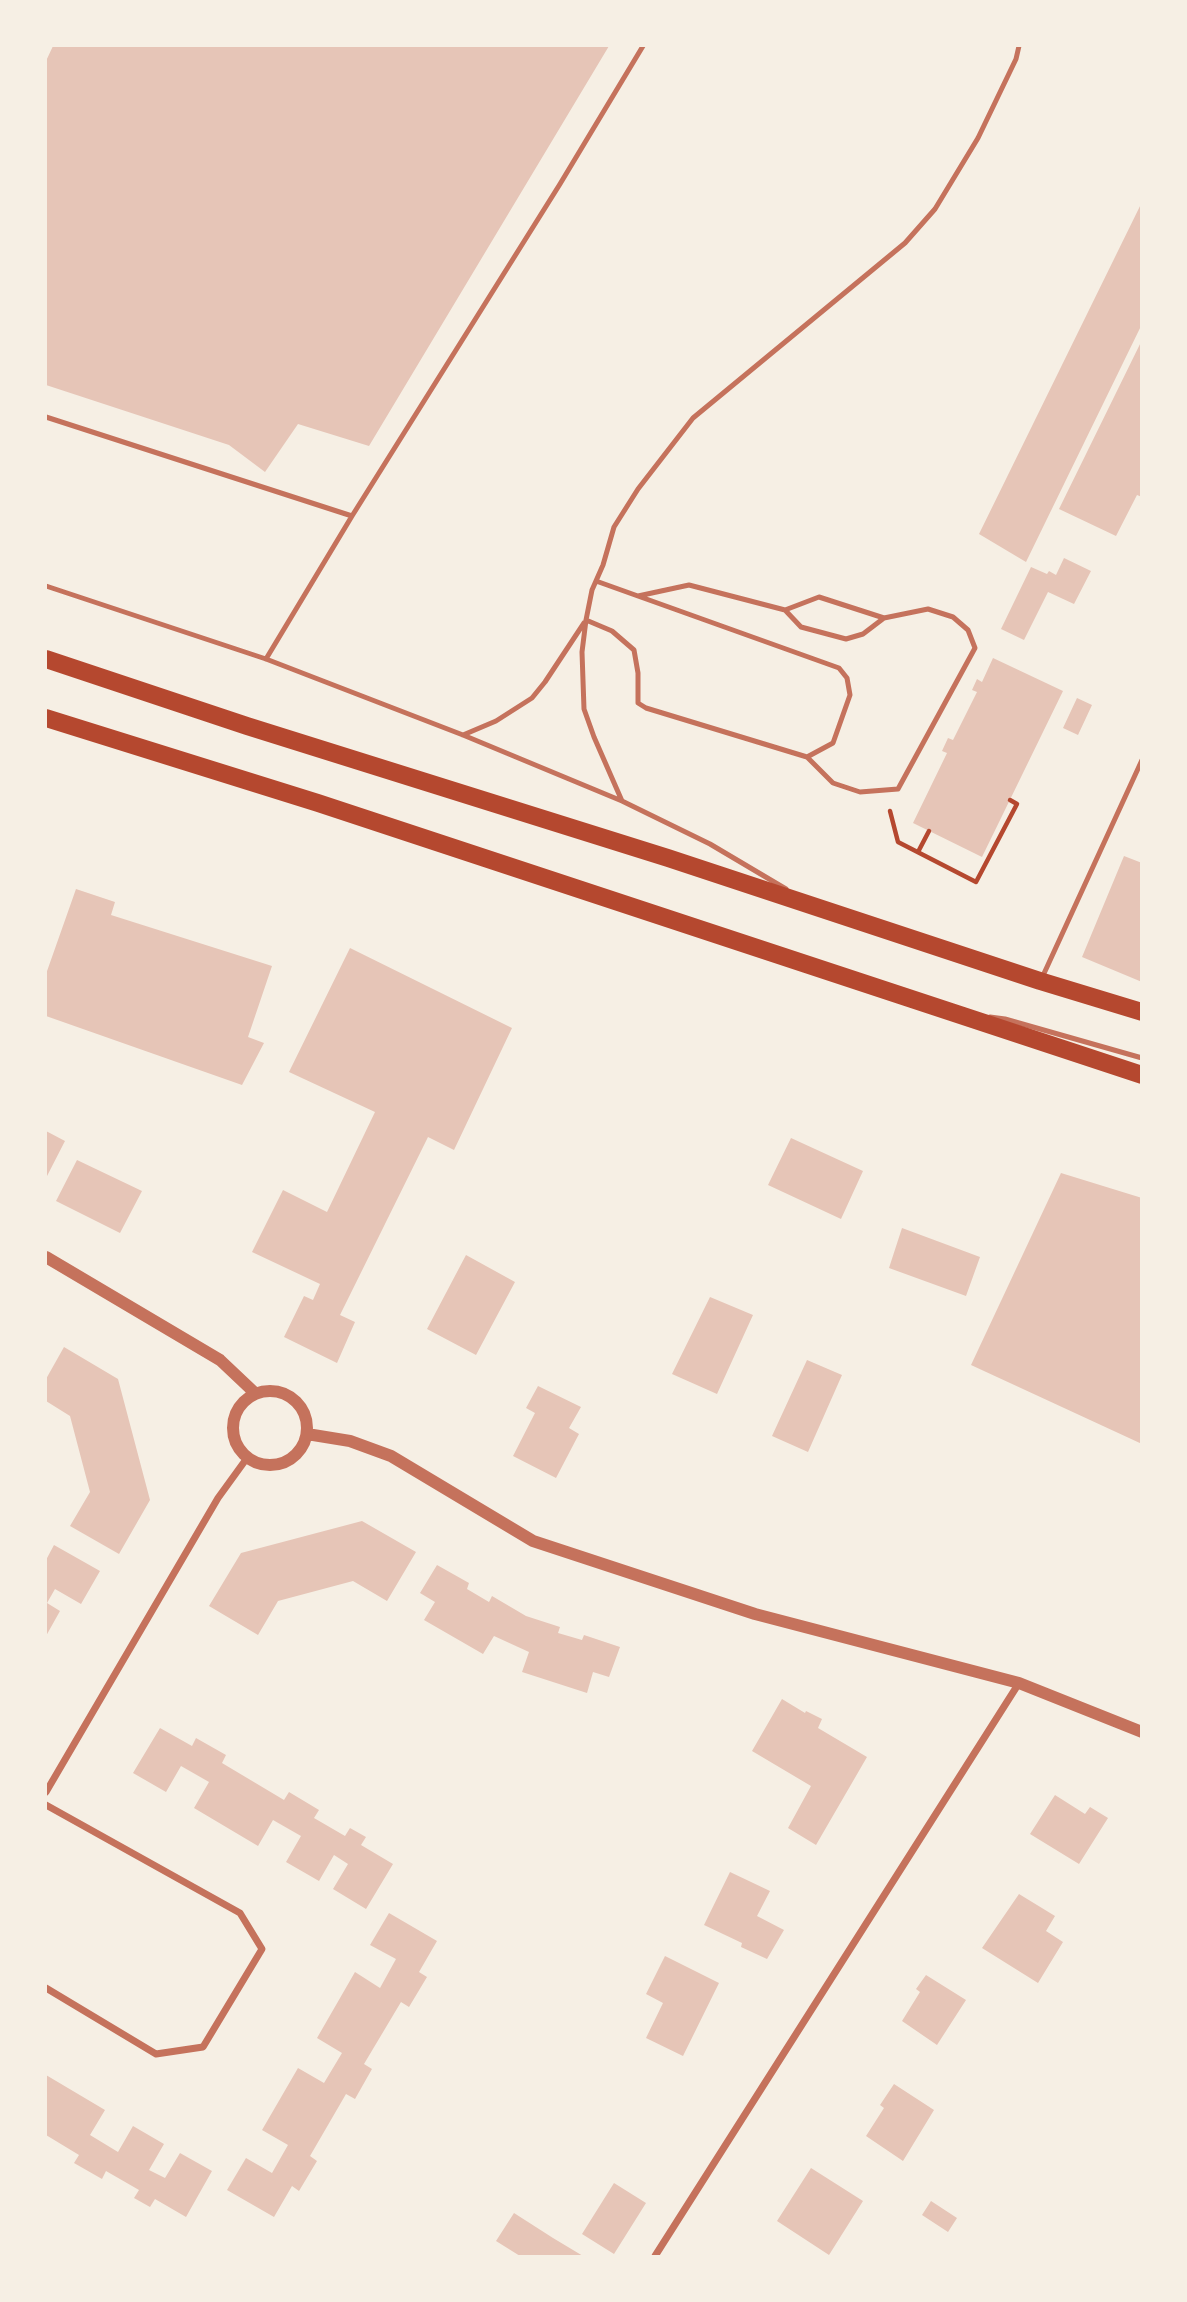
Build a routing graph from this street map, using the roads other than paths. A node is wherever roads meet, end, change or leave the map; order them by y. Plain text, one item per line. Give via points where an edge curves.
1 (643, 46) edge
2 (1019, 46) edge
3 (46, 417) edge
4 (352, 516) junction
5 (596, 581) junction
6 (46, 586) edge
7 (638, 596) junction
8 (785, 610) junction
9 (884, 618) junction
10 (586, 620) junction
11 (46, 659) edge
12 (266, 659) junction
13 (46, 718) edge
14 (463, 735) junction
15 (807, 757) junction
16 (1142, 760) edge
17 (622, 802) junction
18 (816, 906) junction
19 (1040, 981) junction
20 (1142, 1012) edge
21 (956, 1014) junction
22 (1142, 1058) edge
23 (1142, 1075) edge
24 (46, 1257) edge
25 (256, 1394) junction
26 (307, 1434) junction
27 (247, 1458) junction
28 (1018, 1683) junction
29 (1142, 1732) edge
30 (46, 1792) edge
31 (46, 1805) edge
32 (46, 1988) edge
33 (655, 2256) edge

1 - 4 lane
2 - 5 lane via 978,138 934,209 905,243 693,418 614,527
3 - 4 lane
4 - 12 lane
5 - 7 lane
5 - 10 lane
6 - 12 lane
7 - 8 lane via 689,585
7 - 15 lane via 839,668 847,678 850,695 833,743
8 - 9 lane via 819,597
8 - 9 lane via 801,626 846,639 863,634
9 - 15 lane via 928,609 953,617 968,630 975,648 898,789 860,792 833,783
10 - 14 lane via 532,698
10 - 15 lane via 612,631 634,650 638,703 646,708
10 - 17 lane via 584,709
11 - 18 main road
12 - 14 lane
13 - 21 main road via 331,807
14 - 17 lane
16 - 19 lane
17 - 18 lane via 710,844
18 - 19 main road
19 - 20 main road
21 - 22 lane via 1005,1019
21 - 23 main road
24 - 25 street via 220,1360
25 - 26 street via 267,1391 288,1396 303,1412
25 - 27 street via 237,1411 233,1423 233,1436
26 - 27 street via 298,1454 279,1465
26 - 28 street via 350,1441 391,1456 533,1541 755,1614
27 - 30 street via 218,1499
28 - 29 street
28 - 33 street
31 - 32 street via 240,1913 262,1949 204,2047 156,2054

